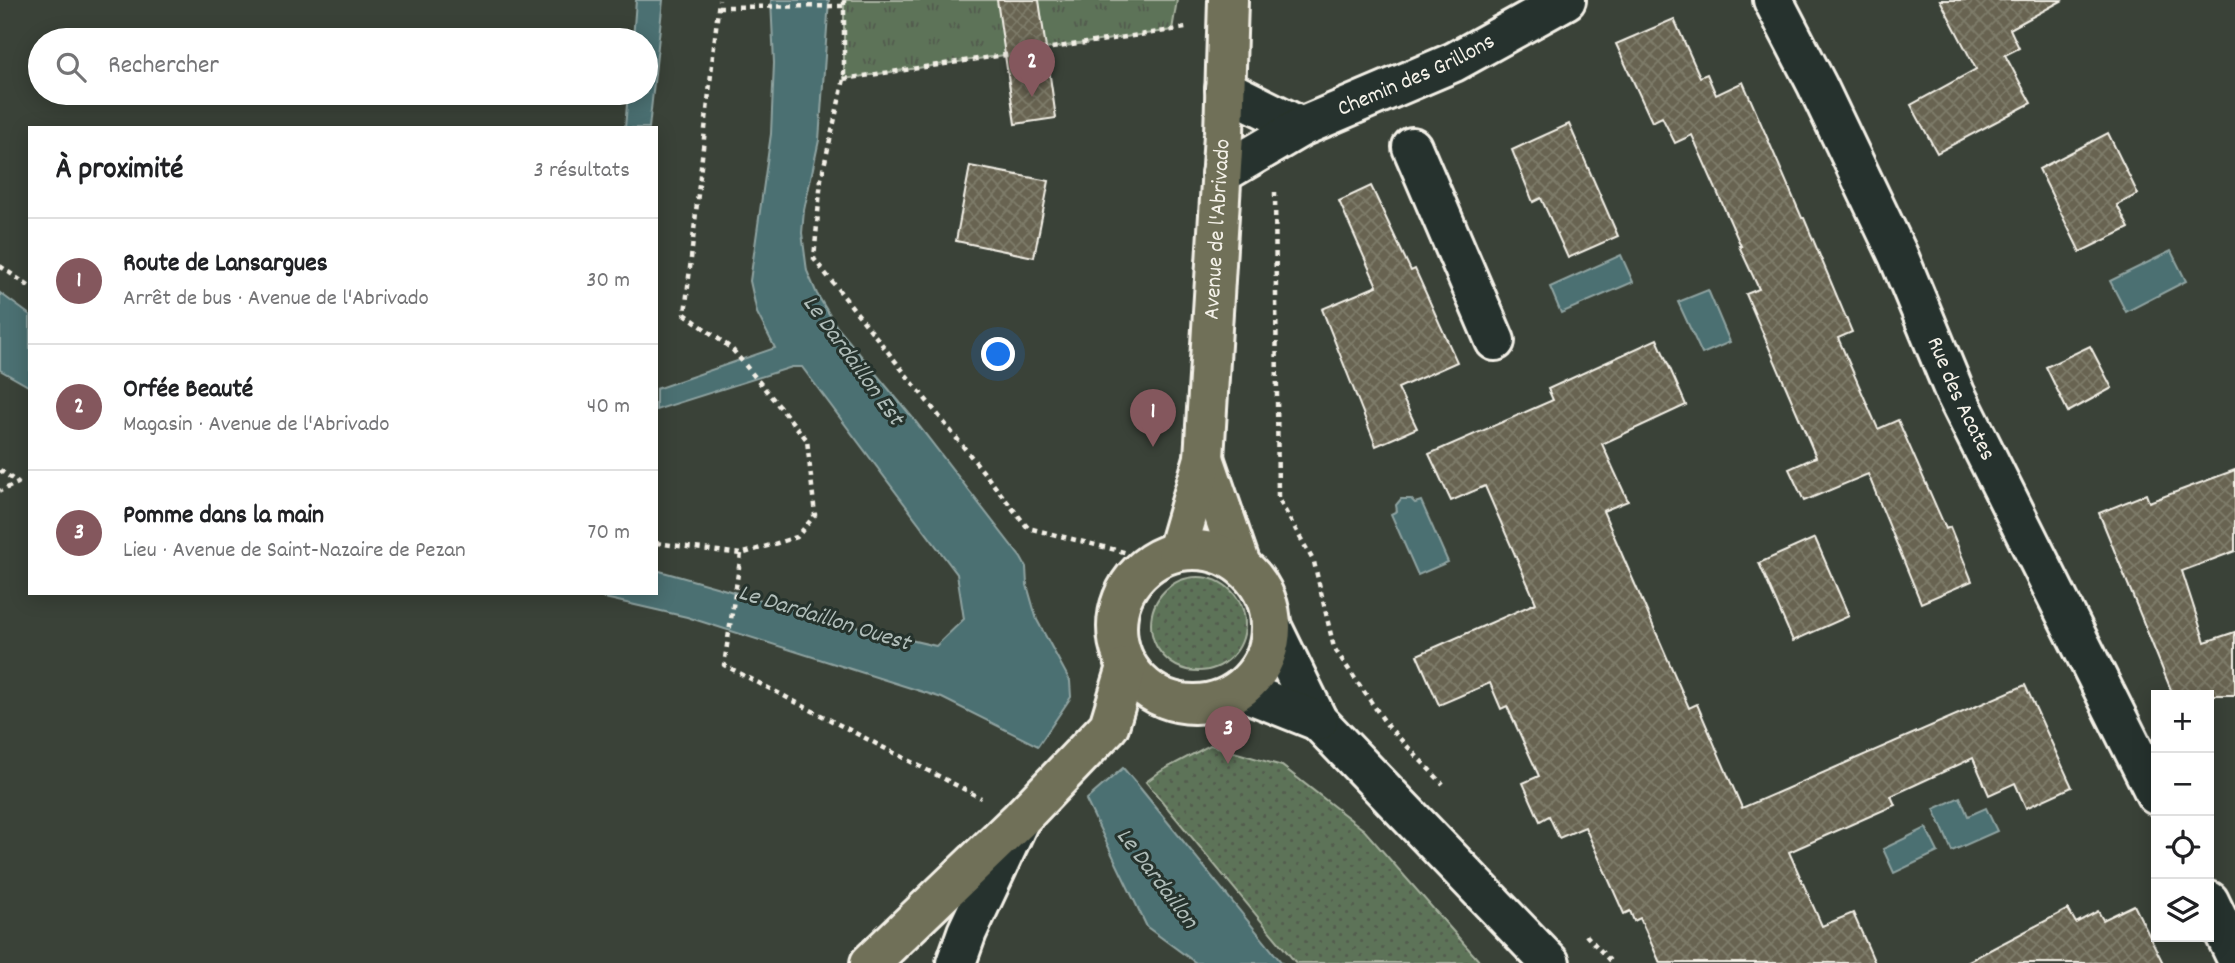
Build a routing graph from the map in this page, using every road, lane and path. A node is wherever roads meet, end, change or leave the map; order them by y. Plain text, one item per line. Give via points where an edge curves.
1 (719, 0) edge
2 (1566, 0) edge
3 (1773, 0) edge
4 (844, 3) edge
5 (718, 7) junction
6 (1227, 12) edge
7 (844, 79) junction
8 (1225, 89) junction
9 (1400, 121) junction
10 (1301, 127) junction
11 (1222, 174) junction
12 (0, 266) edge
13 (28, 286) edge
14 (1495, 341) dead end
15 (1204, 458) junction
16 (0, 470) edge
17 (0, 491) edge
18 (658, 543) edge
19 (1177, 551) junction
20 (741, 554) junction
21 (1241, 565) junction
22 (1142, 569) junction
23 (1272, 627) junction
24 (1127, 667) junction
25 (1240, 690) junction
26 (1167, 700) junction
27 (1318, 721) junction
28 (1109, 726) junction
29 (1443, 784) dead end
30 (2151, 785) edge
31 (1020, 819) junction
32 (2214, 911) edge
33 (1584, 933) dead end
34 (2235, 955) edge
35 (870, 963) edge
36 (956, 963) edge
37 (1550, 963) edge
38 (1612, 963) edge

1 - 5 path
2 - 9 street, Chemin des Grillons via 1454,62
3 - 30 street, Rue des Acates via 1898,255 1961,404
4 - 5 path
4 - 7 path
5 - 20 path via 685,314 732,349 807,440 816,515 797,537
6 - 7 path via 1191,27
6 - 8 main road, Avenue de l'Abrivado
7 - 22 path via 821,179 814,259 1028,528 1128,553
8 - 10 street
8 - 11 main road, Avenue de l'Abrivado
9 - 10 street, Chemin des Grillons
9 - 14 street
10 - 11 street, Chemin des Grillons
10 - 29 path via 1275,178 1279,498 1314,562 1334,648 1387,725
11 - 15 main road, Avenue de l'Abrivado
12 - 13 path
15 - 19 main road, Avenue de l'Abrivado
15 - 21 main road, Avenue de l'Abrivado
16 - 17 path via 18,483
18 - 20 path
19 - 21 main road via 1220,554
19 - 22 main road
20 - 31 path via 724,665
21 - 23 main road via 1268,604
22 - 24 main road via 1125,591 1117,616 1118,642
23 - 25 main road via 1268,650
23 - 27 street
24 - 26 main road via 1144,687
24 - 28 main road
25 - 26 main road via 1217,701 1192,705
25 - 27 street
26 - 28 main road via 1142,719
27 - 37 street
28 - 31 main road
31 - 35 main road
31 - 36 street
32 - 34 street
33 - 38 path

